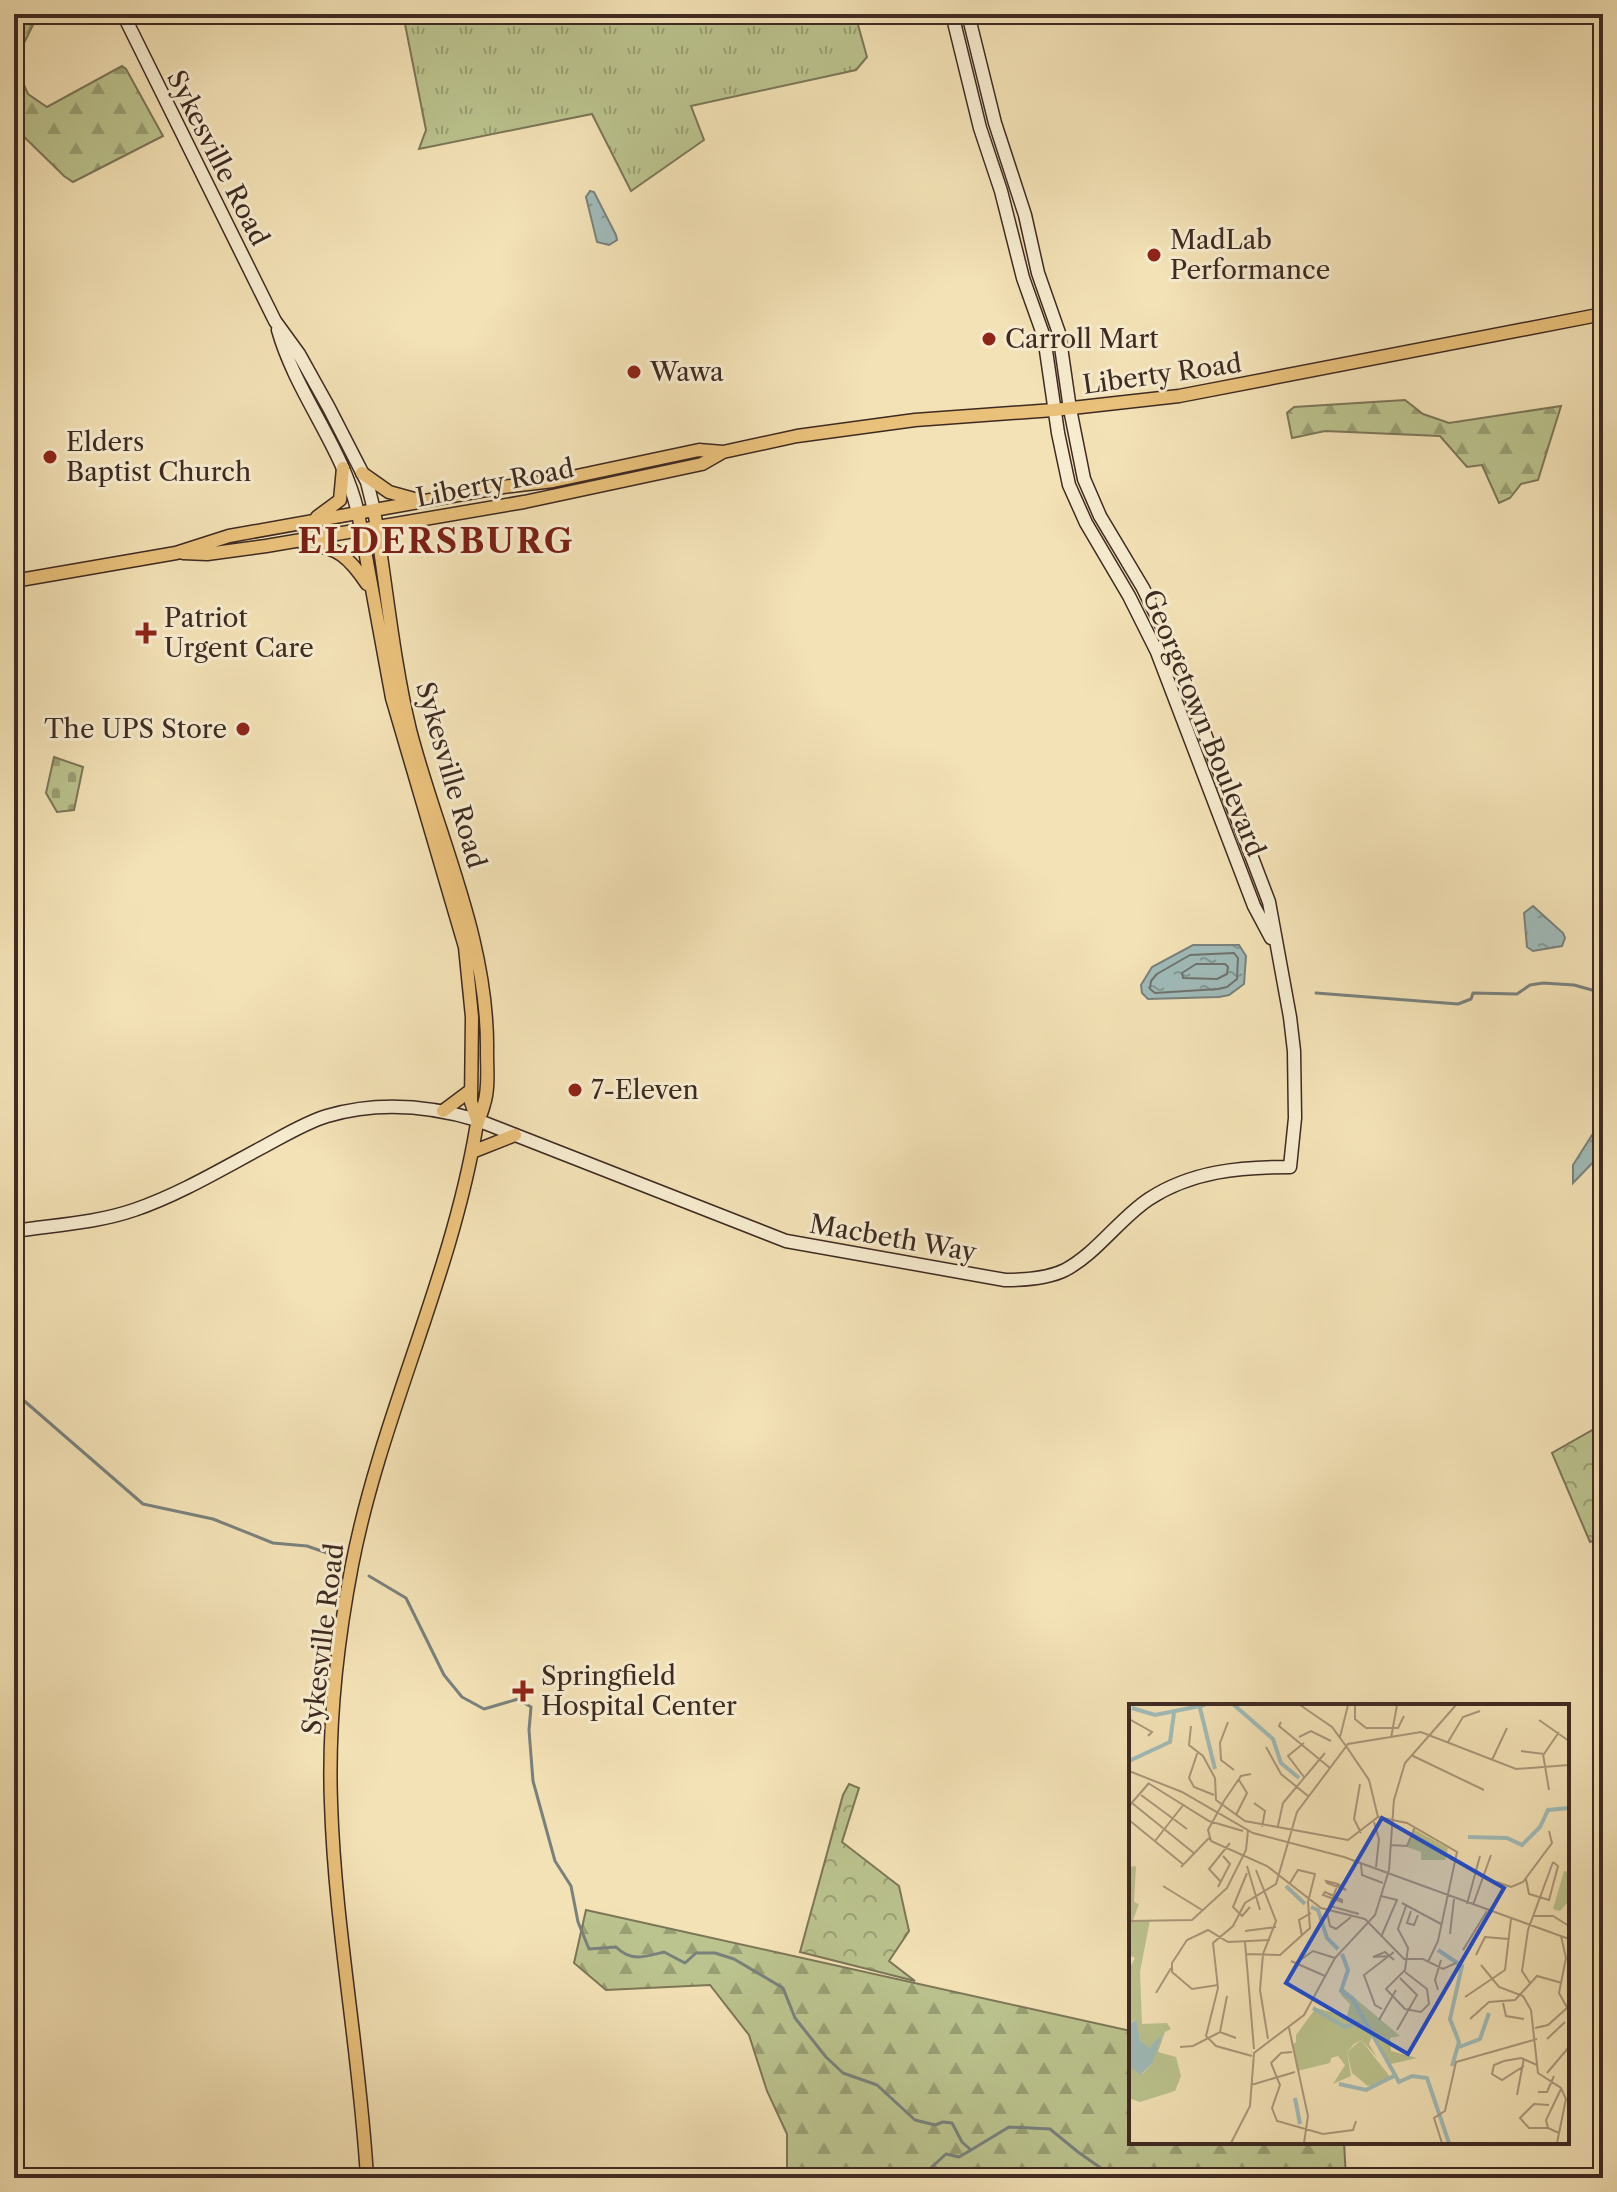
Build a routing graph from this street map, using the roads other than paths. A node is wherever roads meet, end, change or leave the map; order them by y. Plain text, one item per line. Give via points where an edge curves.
1 (123, 14) edge
2 (952, 14) edge
3 (968, 14) edge
4 (1603, 314) edge
5 (275, 321) junction
6 (1070, 409) junction
7 (1054, 410) junction
8 (723, 452) junction
9 (343, 468) junction
10 (362, 473) junction
11 (425, 501) junction
12 (374, 510) junction
13 (358, 513) junction
14 (307, 522) junction
15 (377, 527) junction
16 (361, 530) junction
17 (266, 546) junction
18 (176, 553) junction
19 (14, 581) edge
20 (371, 589) junction
21 (1275, 944) junction
22 (471, 1090) junction
23 (443, 1111) junction
24 (477, 1120) junction
25 (515, 1135) junction
26 (472, 1152) junction
27 (1290, 1167) joint
28 (14, 1231) edge
29 (367, 2178) edge

1 - 5 street, Sykesville Road
2 - 7 street, Georgetown Boulevard via 980,128 1044,337
3 - 6 street, Georgetown Boulevard via 1059,333
4 - 6 main road, Liberty Road via 1233,387
5 - 9 street, Sykesville Road via 286,360
5 - 10 street, Sykesville Road via 304,361
6 - 7 main road, Liberty Road
6 - 21 street, Georgetown Boulevard via 1090,497 1171,645 1269,902
7 - 8 main road, Liberty Road via 915,420
7 - 21 street, Georgetown Boulevard via 1076,503 1157,652 1254,906
8 - 11 main road, Liberty Road via 699,450
8 - 15 main road, Liberty Road via 702,464
9 - 13 street, Sykesville Road
9 - 14 main road via 340,500
10 - 11 main road via 389,492
10 - 12 street, Sykesville Road
11 - 12 main road, Liberty Road
12 - 13 main road, Liberty Road
12 - 15 main road, Sykesville Road
13 - 14 main road, Liberty Road
13 - 16 main road, Sykesville Road
14 - 18 main road, Liberty Road via 229,536
15 - 16 main road, Liberty Road
15 - 24 main road, Sykesville Road via 409,722 481,972 487,1078
16 - 17 main road, Liberty Road
16 - 20 main road, Sykesville Road
17 - 18 main road, Liberty Road
17 - 20 main road via 336,551 353,563
18 - 19 main road, Liberty Road
20 - 22 main road, Sykesville Road via 402,738 465,947 472,1017
21 - 27 street, Georgetown Boulevard via 1294,1051
22 - 23 main road
22 - 24 main road, Sykesville Road
23 - 24 street, Macbeth Way
23 - 28 street, Macbeth Way via 373,1106 325,1117 135,1209
24 - 25 street, Macbeth Way
24 - 26 main road, Sykesville Road
25 - 26 main road
25 - 27 street, Macbeth Way via 786,1241 1005,1280 1064,1270 1122,1219 1171,1186 1218,1170
26 - 29 main road, Sykesville Road via 449,1244 365,1504 337,1662 332,1828

